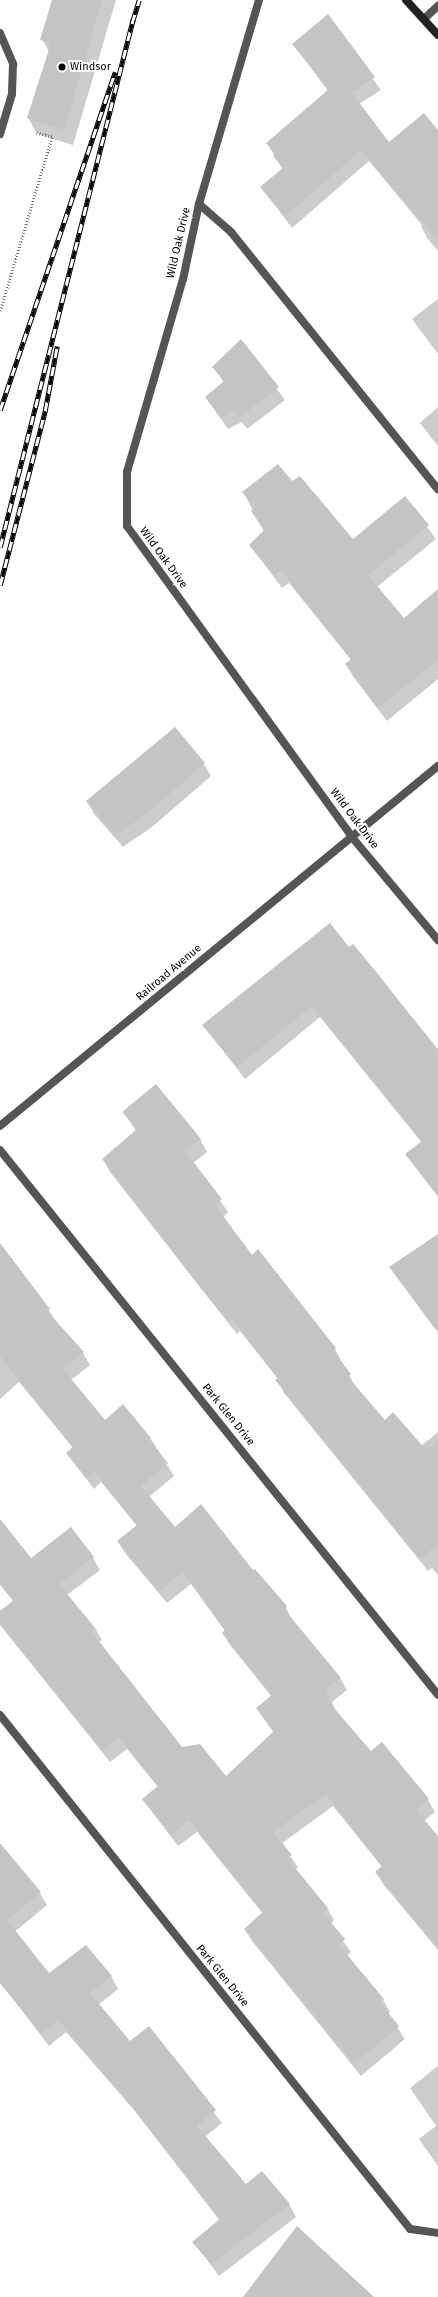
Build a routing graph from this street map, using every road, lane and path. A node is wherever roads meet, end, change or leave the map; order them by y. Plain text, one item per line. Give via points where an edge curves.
1 (258, 0) edge
2 (406, 0) edge
3 (438, 6) edge
4 (424, 18) junction
5 (0, 33) edge
6 (438, 35) edge
7 (37, 133) dead end
8 (0, 134) edge
9 (199, 204) junction
10 (0, 311) edge
11 (438, 489) edge
12 (438, 766) edge
13 (352, 836) junction
14 (438, 940) edge
15 (0, 1126) edge
16 (0, 1150) edge
17 (438, 1695) edge
18 (0, 1715) edge
19 (438, 2233) edge

1 - 9 street, Wild Oak Drive
2 - 4 main road
3 - 4 street
4 - 6 main road
5 - 8 street via 12,64 12,94
7 - 10 path via 52,137
9 - 11 street via 231,232
9 - 13 street, Wild Oak Drive via 183,279 128,472 127,526
12 - 13 street, Railroad Avenue
13 - 14 street, Wild Oak Drive
13 - 15 street, Railroad Avenue
16 - 17 street, Park Glen Drive
18 - 19 street, Park Glen Drive via 410,2229

